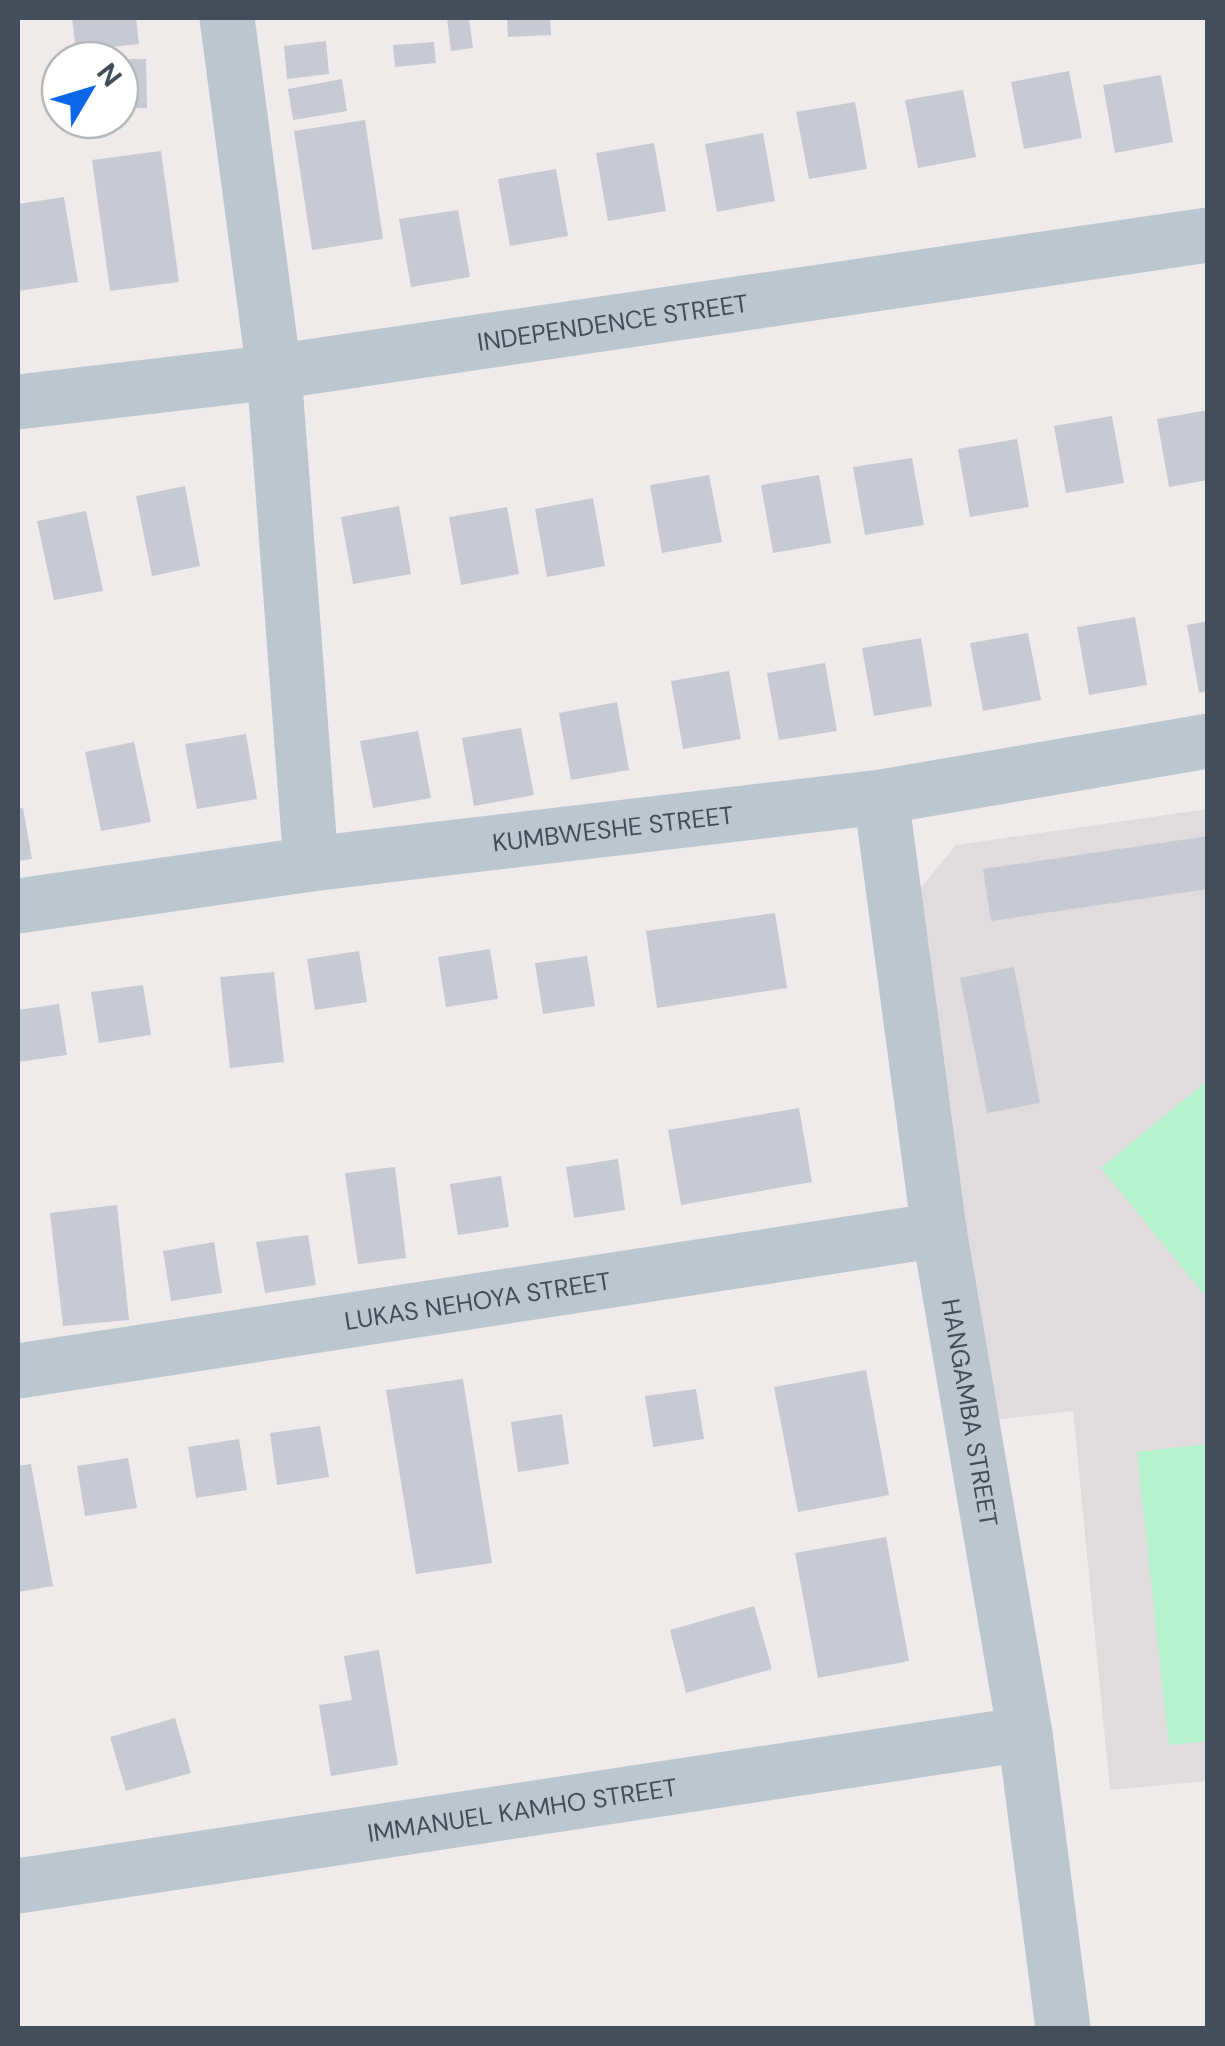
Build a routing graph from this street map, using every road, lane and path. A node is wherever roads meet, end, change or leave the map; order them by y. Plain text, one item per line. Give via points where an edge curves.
1 (227, 18) edge
2 (1208, 235) edge
3 (274, 372) junction
4 (18, 402) edge
5 (1208, 741) edge
6 (881, 797) junction
7 (312, 864) junction
8 (18, 906) edge
9 (940, 1230) junction
10 (18, 1371) edge
11 (1025, 1734) junction
12 (18, 1886) edge
13 (1063, 2028) edge

1 - 3 street
2 - 3 street, INDEPENDENCE STREET
3 - 4 street, INDEPENDENCE STREET
3 - 7 street
5 - 6 street, KUMBWESHE STREET
6 - 7 street, KUMBWESHE STREET
6 - 9 street, HANGAMBA STREET
7 - 8 street, KUMBWESHE STREET
9 - 10 street, LUKAS NEHOYA STREET
9 - 11 street, HANGAMBA STREET
11 - 12 street, IMMANUEL KAMHO STREET
11 - 13 street, HANGAMBA STREET

